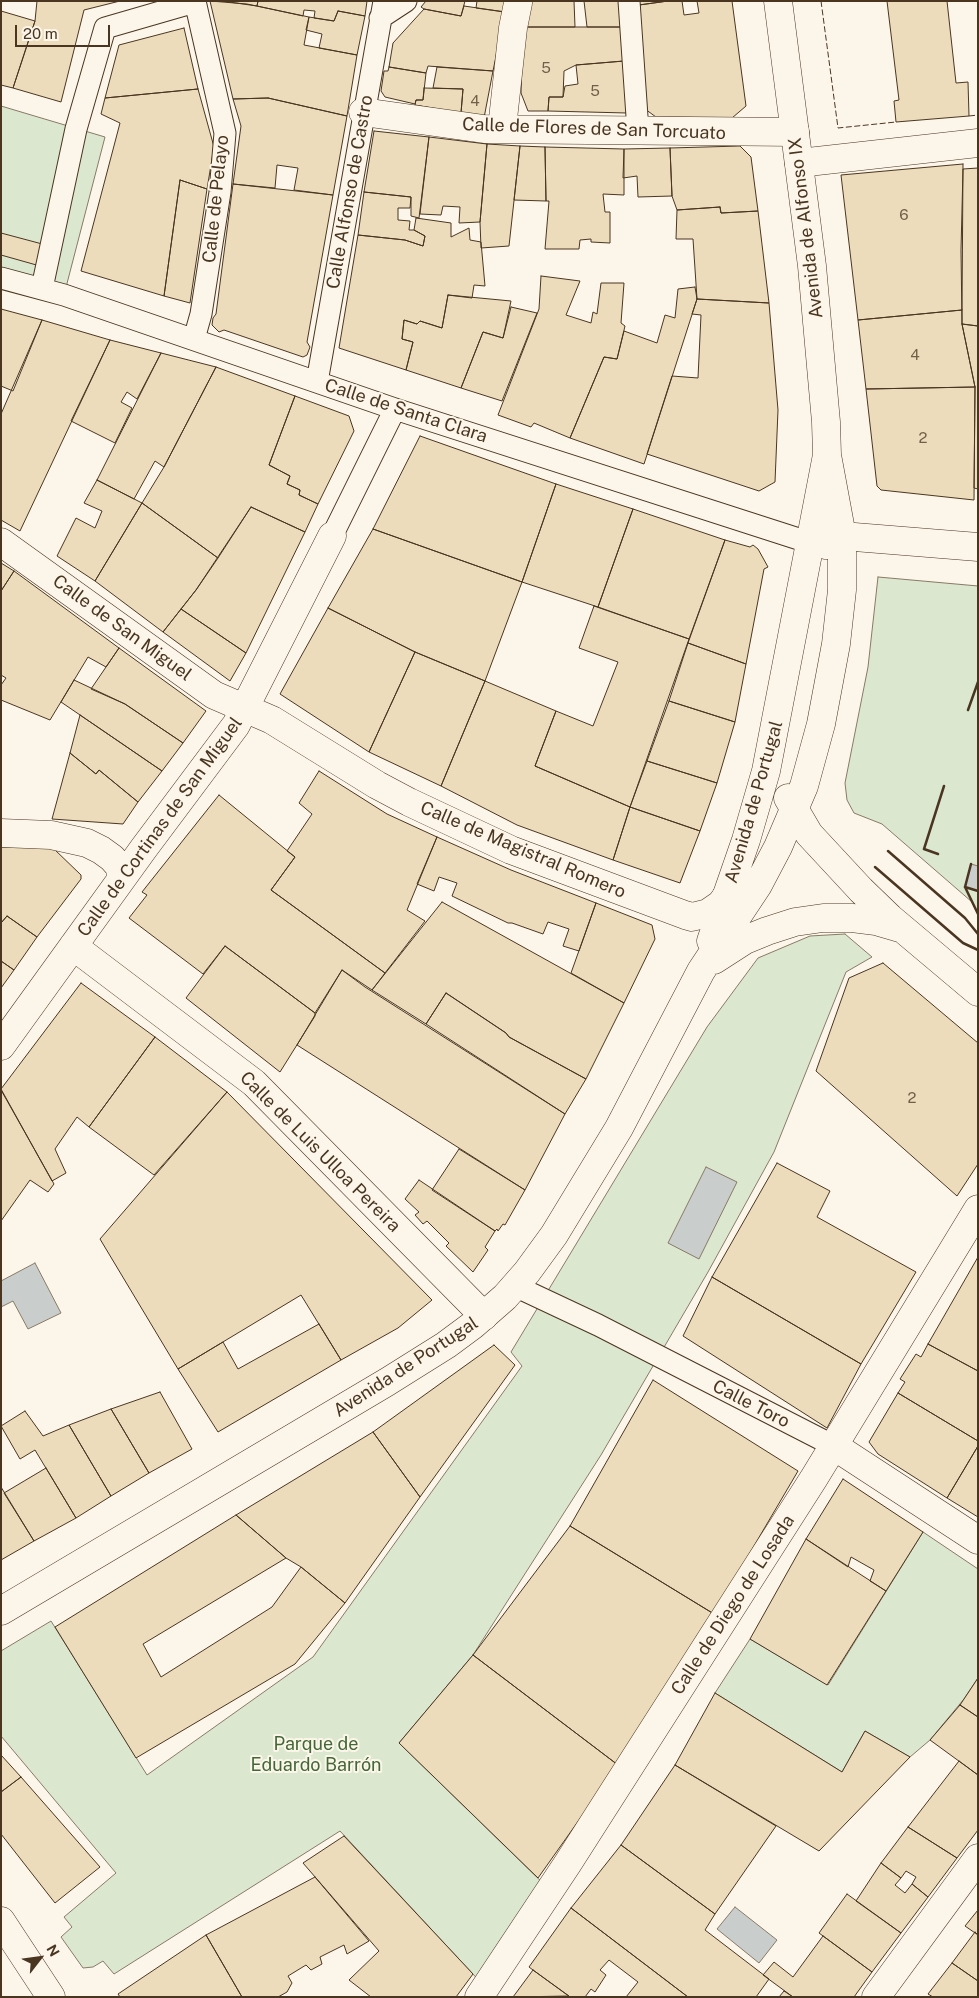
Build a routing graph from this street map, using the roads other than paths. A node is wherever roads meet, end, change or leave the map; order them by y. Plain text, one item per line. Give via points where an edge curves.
1 (195, 1) edge
2 (406, 1) edge
3 (629, 1) edge
4 (778, 1) edge
5 (519, 2) edge
6 (382, 10) edge
7 (363, 112) junction
8 (502, 128) junction
9 (638, 131) junction
10 (795, 132) junction
11 (978, 142) edge
12 (799, 163) junction
13 (1, 278) edge
14 (42, 288) junction
15 (194, 339) junction
16 (317, 382) junction
17 (396, 409) junction
18 (827, 455) junction
19 (332, 536) joint
20 (842, 536) junction
21 (1, 542) edge
22 (811, 543) junction
23 (978, 547) edge
24 (805, 572) junction
25 (245, 709) junction
26 (774, 738) junction
27 (794, 810) junction
28 (1, 833) edge
29 (122, 879) junction
30 (726, 897) junction
31 (904, 930) junction
32 (74, 946) junction
33 (701, 971) junction
34 (978, 992) edge
35 (1, 1046) edge
36 (978, 1209) edge
37 (514, 1286) junction
38 (484, 1316) junction
39 (834, 1446) junction
40 (978, 1540) edge
41 (1, 1611) edge
42 (978, 1858) edge
43 (1, 1921) edge
44 (51, 1997) edge
45 (479, 1997) edge
46 (876, 1997) edge

1 - 14 street via 105,28 76,129
1 - 15 street, Calle de Pelayo via 225,133 219,201
2 - 6 street
3 - 9 street
4 - 10 street, Avenida de Alfonso IX
5 - 8 street
6 - 7 street, Calle Alfonso de Castro
7 - 8 street, Calle de Flores de San Torcuato via 476,128
7 - 16 street, Calle Alfonso de Castro
8 - 9 street, Calle de Flores de San Torcuato
9 - 10 street, Calle de Flores de San Torcuato
10 - 12 street, Avenida de Alfonso IX
11 - 12 street
12 - 18 street, Avenida de Alfonso IX via 815,301
13 - 14 street, Calle de Santa Clara
14 - 15 street, Calle de Santa Clara
15 - 16 street, Calle de Santa Clara
16 - 17 street, Calle de Santa Clara
17 - 19 street, Calle de Cortinas de San Miguel
17 - 22 street, Calle de Santa Clara
18 - 20 street, Avenida de Alfonso IX
18 - 22 street, Avenida de Alfonso IX
19 - 25 street, Calle de Cortinas de San Miguel
20 - 23 street
20 - 24 street via 824,547
20 - 27 street, Avenida de Portugal via 840,608 830,680 817,744
21 - 25 street, Calle de San Miguel via 214,695
22 - 24 street, Avenida de Alfonso IX
24 - 26 street, Avenida de Portugal
25 - 29 street, Calle de Cortinas de San Miguel
25 - 30 street, Calle de Magistral Romero via 272,720 392,794 526,856 692,917 708,913
26 - 27 street via 779,775
26 - 30 street, Avenida de Portugal
27 - 31 street via 818,845
27 - 33 street, Avenida de Portugal via 758,885
28 - 29 street via 51,835 87,843 112,858 120,868
29 - 32 street, Calle de Cortinas de San Miguel
30 - 33 street, Avenida de Portugal
31 - 33 street via 885,922 852,918 795,922 745,940
31 - 34 street
32 - 35 street, Calle de Cortinas de San Miguel
32 - 38 street, Calle de Luis Ulloa Pereira via 254,1083
33 - 37 street, Avenida de Portugal via 586,1185 554,1235
36 - 39 street, Calle de Diego de Losada
37 - 38 street, Avenida de Portugal
37 - 39 street, Calle Toro via 598,1325
38 - 41 street, Avenida de Portugal via 446,1345 387,1382
39 - 40 street, Calle Toro
39 - 45 street, Calle de Diego de Losada via 568,1864
42 - 46 street
43 - 44 street

